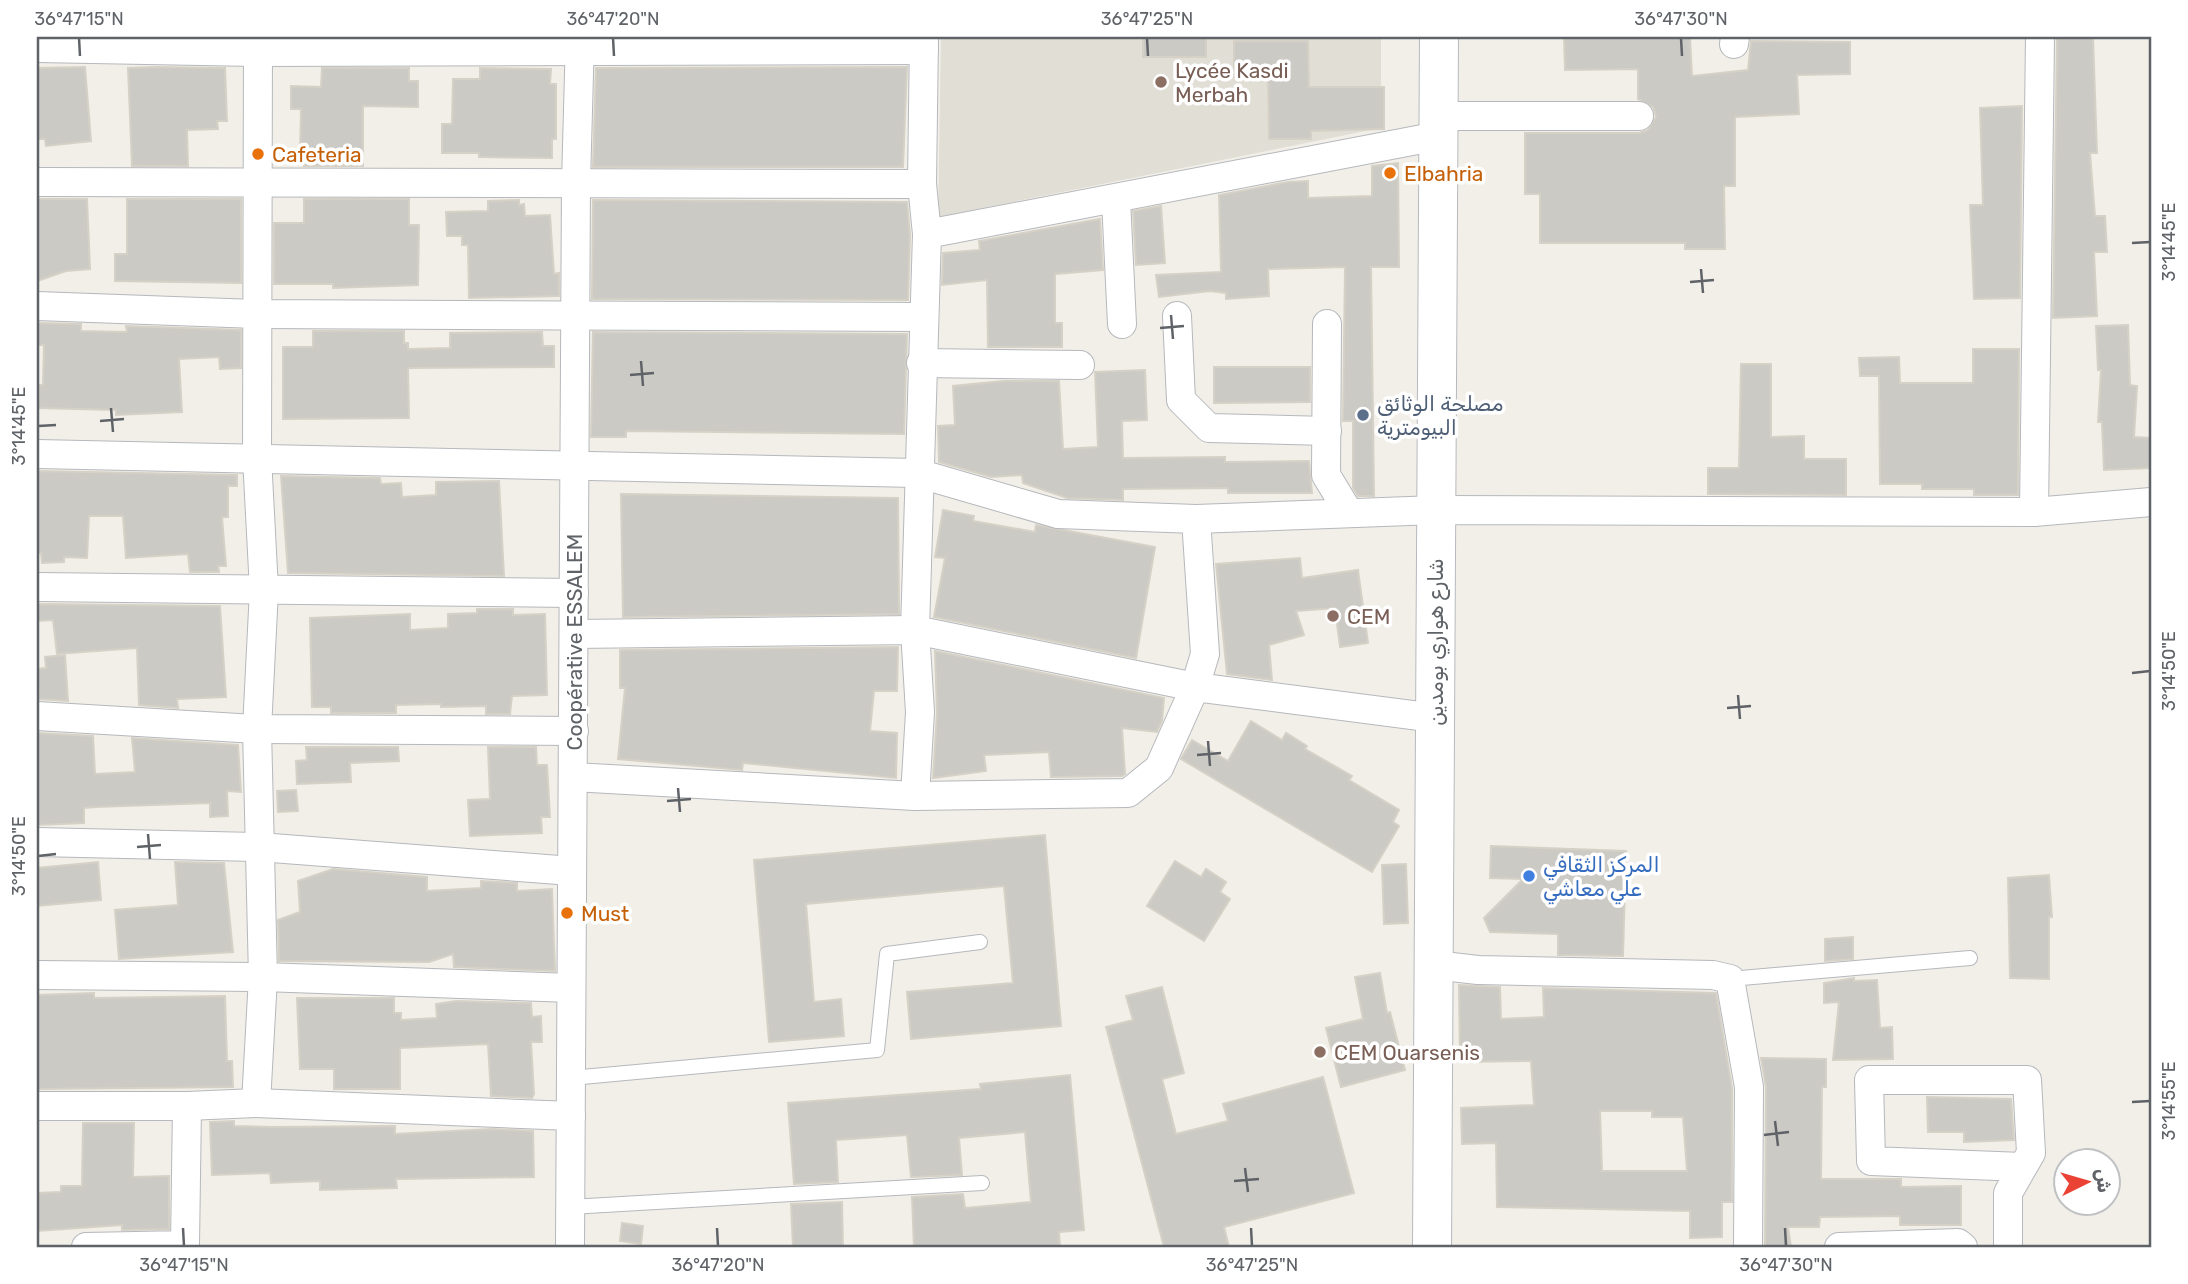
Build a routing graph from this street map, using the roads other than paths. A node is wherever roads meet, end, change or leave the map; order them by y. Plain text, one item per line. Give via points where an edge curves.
1 (1439, 37) edge
2 (2040, 37) edge
3 (580, 43) edge
4 (924, 43) edge
5 (258, 44) edge
6 (37, 48) edge
7 (1639, 116) dead end
8 (1438, 126) junction
9 (258, 181) junction
10 (37, 182) edge
11 (576, 183) junction
12 (922, 184) junction
13 (1116, 200) junction
14 (927, 234) junction
15 (37, 306) edge
16 (258, 314) junction
17 (1177, 316) dead end
18 (922, 317) junction
19 (575, 318) junction
20 (1122, 324) dead end
21 (1327, 324) dead end
22 (921, 363) junction
23 (1080, 365) dead end
24 (1327, 430) junction
25 (37, 454) edge
26 (257, 457) junction
27 (574, 466) junction
28 (918, 472) junction
29 (2151, 502) edge
30 (1436, 510) junction
31 (2034, 512) junction
32 (1349, 513) junction
33 (1196, 519) junction
34 (37, 587) edge
35 (264, 590) junction
36 (574, 593) junction
37 (915, 630) junction
38 (574, 634) junction
39 (1195, 687) junction
40 (37, 716) edge
41 (1435, 718) junction
42 (257, 729) junction
43 (574, 732) junction
44 (573, 777) junction
45 (915, 796) junction
46 (37, 842) edge
47 (259, 847) junction
48 (572, 872) junction
49 (980, 942) dead end
50 (1970, 958) dead end
51 (1434, 965) junction
52 (37, 975) edge
53 (262, 977) junction
54 (1730, 979) junction
55 (572, 988) junction
56 (571, 1078) junction
57 (256, 1103) junction
58 (37, 1107) edge
59 (187, 1107) junction
60 (571, 1116) junction
61 (2022, 1167) junction
62 (982, 1183) dead end
63 (570, 1207) junction
64 (86, 1247) edge
65 (136, 1247) edge
66 (570, 1247) edge
67 (1432, 1247) edge
68 (1748, 1247) edge
69 (1839, 1247) edge
70 (1963, 1247) edge
71 (2008, 1247) edge

1 - 8 main road, شارع هواري بومدين
2 - 31 street
3 - 4 street
3 - 5 street
3 - 11 street, Coopérative ESSALEM
4 - 12 street
5 - 6 street
5 - 9 street
7 - 8 street
8 - 13 street
8 - 30 main road, شارع هواري بومدين
9 - 10 street
9 - 11 street
9 - 16 street
11 - 12 street
11 - 19 street, Coopérative ESSALEM
12 - 14 street
13 - 14 street
13 - 20 street
14 - 18 street
15 - 16 street
16 - 19 street
16 - 26 street
17 - 24 street via 1181,400 1209,428
18 - 19 street
18 - 22 street
19 - 27 street, Coopérative ESSALEM
21 - 24 street
22 - 23 street
22 - 28 street
24 - 32 street via 1326,475
25 - 26 street
26 - 27 street
26 - 35 street
27 - 28 street
27 - 36 street, Coopérative ESSALEM
28 - 33 street via 1058,514
28 - 37 street
29 - 31 street
30 - 31 street
30 - 32 street
30 - 41 main road, شارع هواري بومدين
32 - 33 street
33 - 39 street via 1205,654
34 - 35 street
35 - 36 street
35 - 42 street
36 - 38 street, Coopérative ESSALEM
37 - 38 street
37 - 39 street
37 - 45 street via 920,712
38 - 43 street, Coopérative ESSALEM
39 - 41 street
39 - 45 street via 1159,768 1128,793
40 - 42 street
41 - 51 main road, شارع هواري بومدين
42 - 43 street
42 - 47 street
43 - 44 street, Coopérative ESSALEM
44 - 45 street
44 - 48 street, Coopérative ESSALEM
46 - 47 street
47 - 48 street
47 - 53 street
48 - 55 street, Coopérative ESSALEM
49 - 56 lane via 887,954 877,1050
50 - 54 lane
51 - 54 street
51 - 67 main road, شارع هواري بومدين
52 - 53 street
53 - 55 street
53 - 57 street
54 - 68 street via 1749,1087
55 - 56 street, Coopérative ESSALEM
56 - 60 street, Coopérative ESSALEM
57 - 59 street
57 - 60 street
58 - 59 street
59 - 65 street via 185,1245
60 - 63 street, Coopérative ESSALEM
61 - 61 street via 2031,1153 2027,1080 1869,1080 1871,1161
61 - 71 street via 2008,1193
62 - 63 lane
63 - 66 street, Coopérative ESSALEM
64 - 65 street
69 - 70 street via 1958,1243

